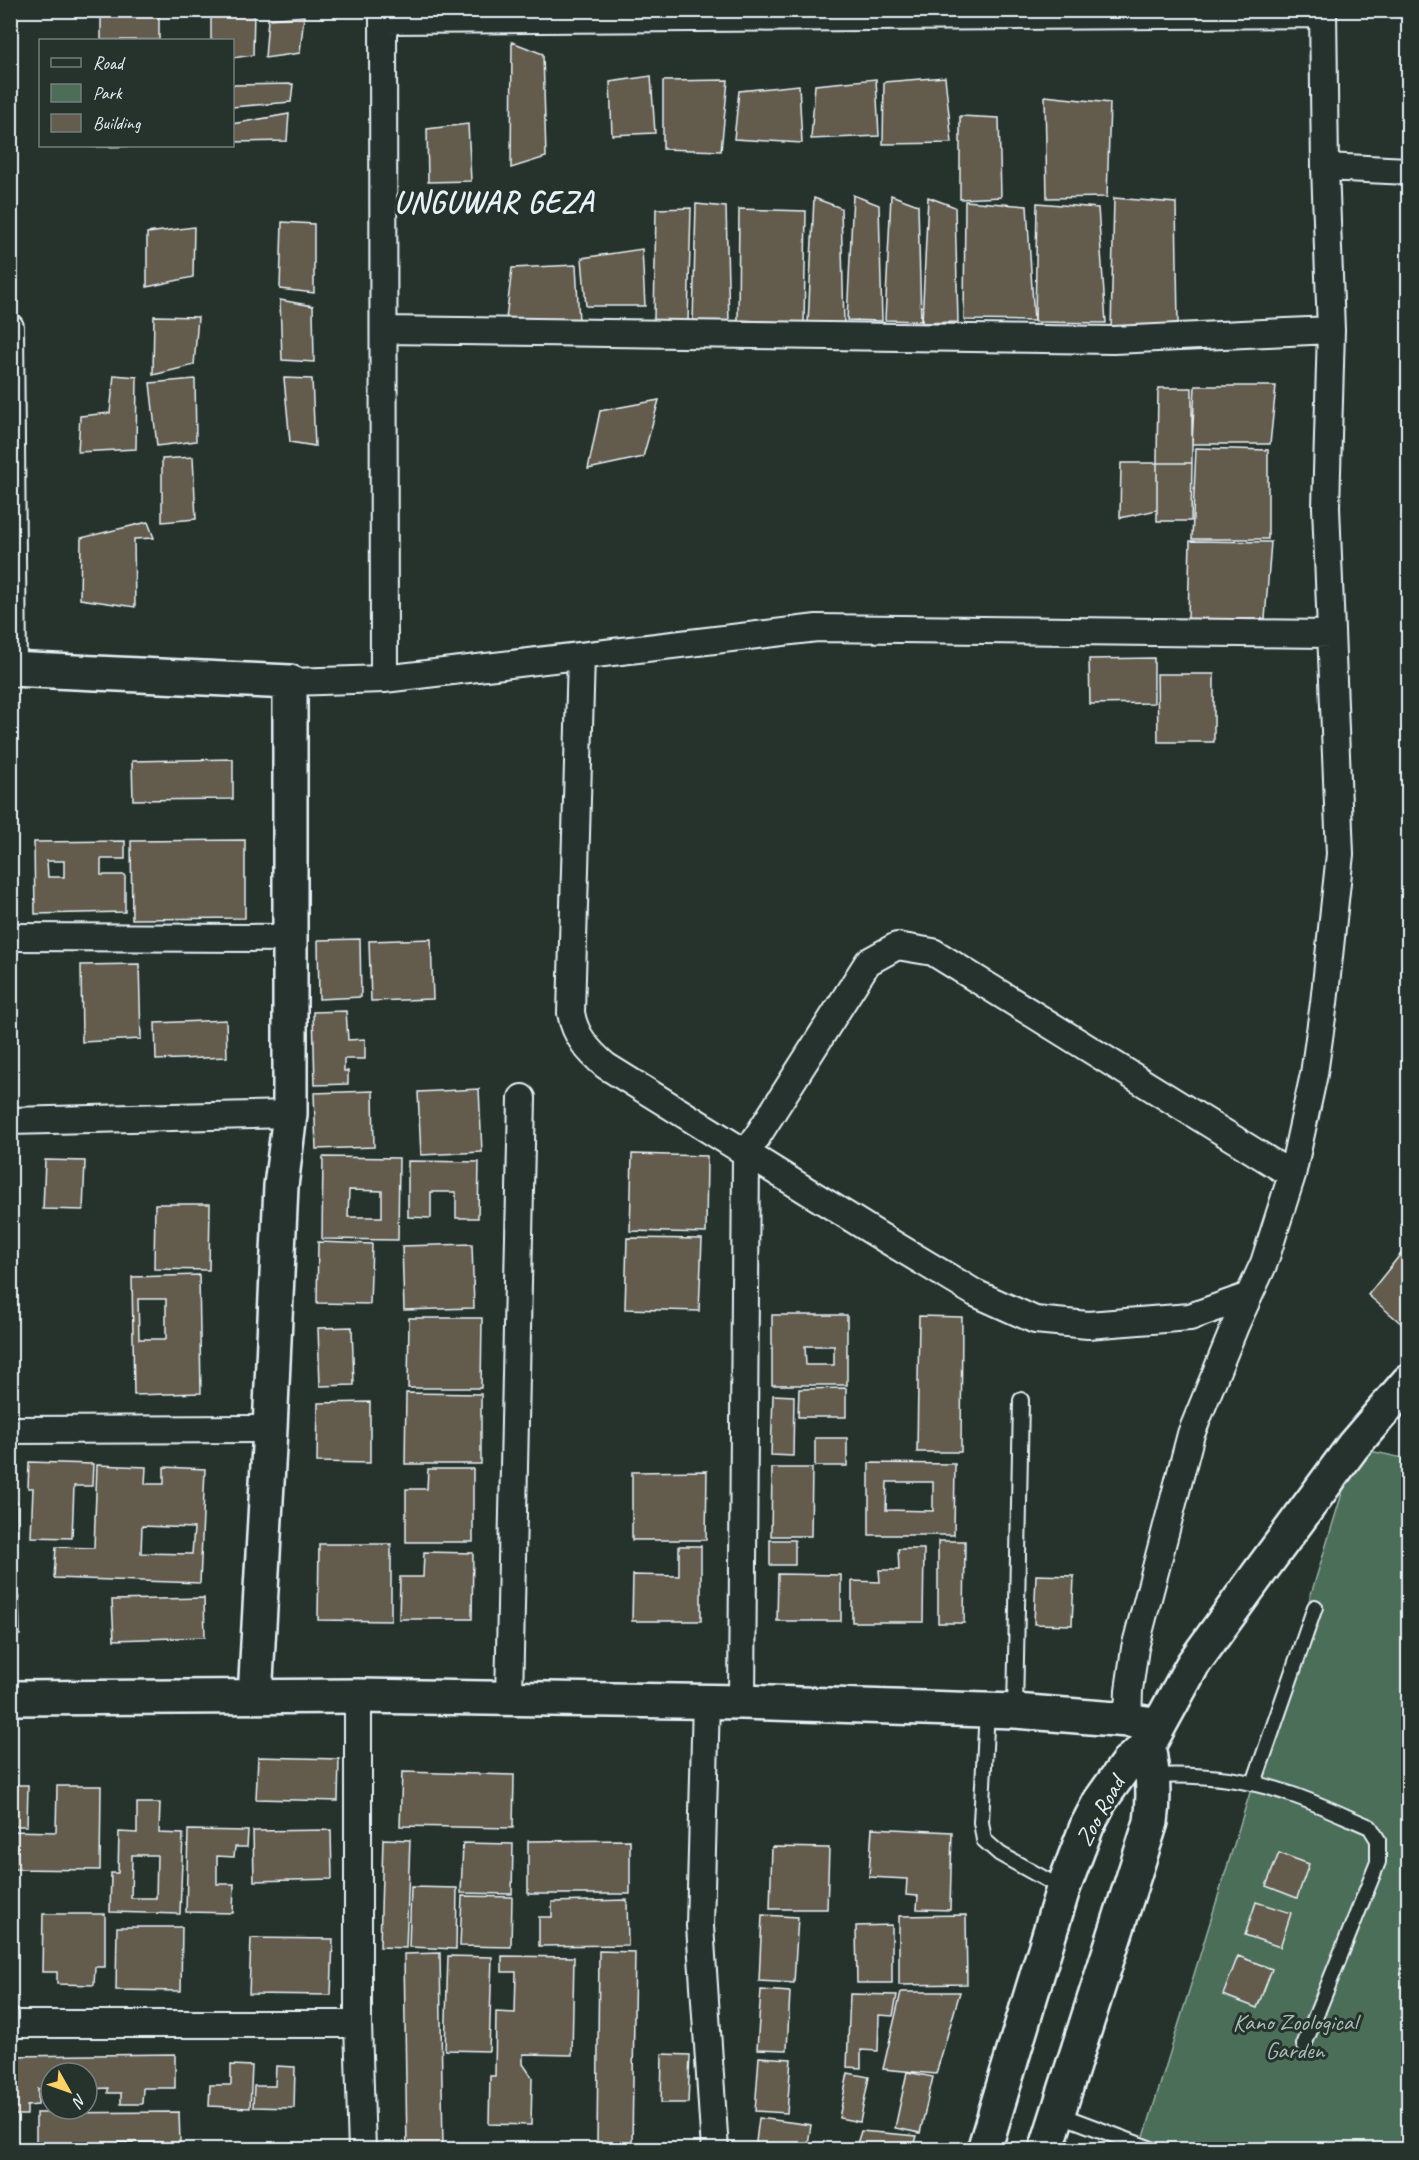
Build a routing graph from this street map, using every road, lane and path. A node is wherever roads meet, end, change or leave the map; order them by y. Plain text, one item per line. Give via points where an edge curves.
1 (1323, 12) edge
2 (383, 15) edge
3 (1325, 167) junction
4 (1408, 171) edge
5 (10, 327) edge
6 (384, 330) junction
7 (1331, 330) junction
8 (1331, 634) junction
9 (581, 656) junction
10 (12, 669) edge
11 (384, 679) junction
12 (290, 682) junction
13 (10, 937) edge
14 (290, 938) junction
15 (522, 1098) dead end
16 (290, 1114) junction
17 (10, 1121) edge
18 (746, 1154) junction
19 (1292, 1175) junction
20 (1249, 1296) junction
21 (1408, 1382) edge
22 (1021, 1400) dead end
23 (270, 1429) junction
24 (10, 1430) edge
25 (1315, 1607) dead end
26 (358, 1696) junction
27 (255, 1697) junction
28 (10, 1698) edge
29 (509, 1698) junction
30 (706, 1701) junction
31 (742, 1702) junction
32 (1001, 1710) junction
33 (1147, 1742) junction
34 (1254, 1784) junction
35 (1063, 1889) junction
36 (10, 2024) edge
37 (358, 2024) junction
38 (1304, 2045) dead end
39 (1058, 2114) junction
40 (362, 2150) edge
41 (715, 2150) edge
42 (984, 2150) edge
43 (1046, 2150) edge
44 (1154, 2150) edge

1 - 2 street
1 - 3 street
2 - 6 street
3 - 4 street
3 - 7 street
5 - 10 street
6 - 7 street via 1113,340
6 - 11 street
7 - 8 street via 1326,507
8 - 9 street via 817,628
8 - 19 street via 1340,854 1316,1062
9 - 11 street
9 - 18 street via 573,1024 585,1046 606,1066
10 - 12 street
11 - 12 street
12 - 14 street
13 - 14 street
14 - 16 street
15 - 29 street
16 - 17 street
16 - 23 street via 281,1186
18 - 19 street via 868,962 897,946 933,952
18 - 20 street via 975,1293 1035,1320 1088,1326 1190,1317
18 - 31 street
19 - 20 street via 1279,1221
20 - 33 street via 1191,1434 1135,1648 1129,1689
21 - 33 street via 1353,1446 1258,1573 1193,1664
22 - 32 lane
23 - 24 street
23 - 27 street
25 - 34 lane
26 - 27 street
26 - 29 street
26 - 37 street
27 - 28 street
29 - 30 street
30 - 31 street
30 - 41 street via 700,1926
31 - 32 street
32 - 33 street
32 - 35 lane via 981,1822 984,1840 1000,1854
33 - 34 lane via 1209,1776
33 - 35 street, Zoo Road via 1122,1769 1087,1826
33 - 39 street, Zoo Road via 1155,1798 1151,1822
34 - 38 lane via 1289,1793 1370,1827 1378,1840 1378,1862
35 - 42 street, Zoo Road
36 - 37 street
37 - 40 street
39 - 43 street, Zoo Road
39 - 44 lane

